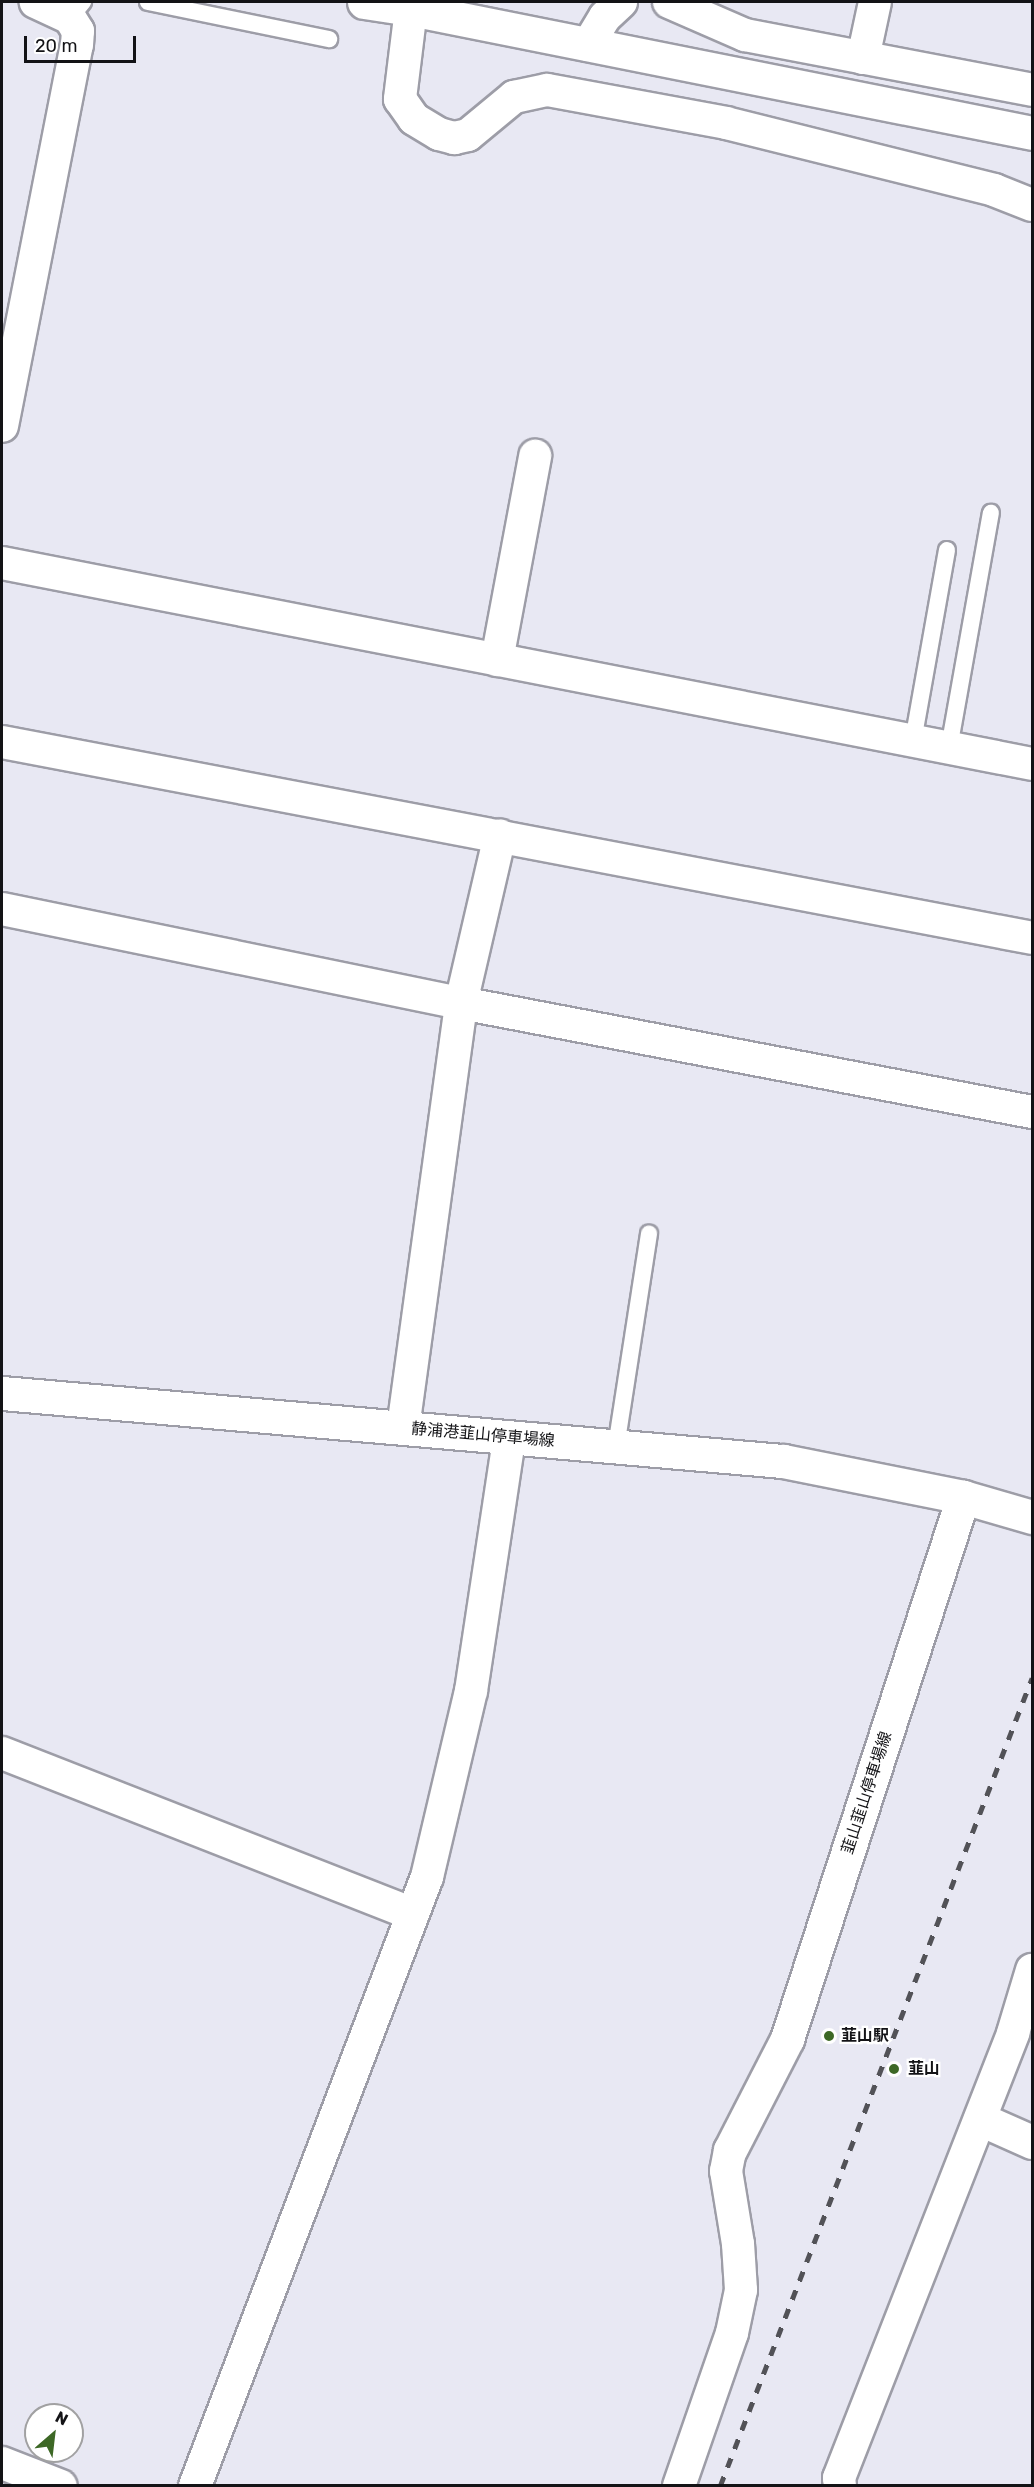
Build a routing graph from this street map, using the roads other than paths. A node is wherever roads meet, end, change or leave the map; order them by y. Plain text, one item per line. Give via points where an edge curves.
1 (35, 2) edge
2 (148, 2) edge
3 (364, 2) edge
4 (621, 2) edge
5 (669, 2) edge
6 (875, 2) edge
7 (411, 5) edge
8 (77, 10) edge
9 (733, 15) edge
10 (329, 39) dead end
11 (588, 45) junction
12 (864, 58) junction
13 (1032, 90) edge
14 (1032, 133) edge
15 (1032, 205) edge
16 (2, 426) edge
17 (535, 456) dead end
18 (991, 513) dead end
19 (947, 550) dead end
20 (2, 563) edge
21 (497, 660) junction
22 (913, 741) junction
23 (2, 742) edge
24 (949, 748) junction
25 (1032, 764) edge
26 (500, 835) junction
27 (2, 909) edge
28 (1032, 938) edge
29 (461, 1003) junction
30 (1032, 1112) edge
31 (649, 1234) dead end
32 (2, 1393) edge
33 (403, 1428) junction
34 (509, 1439) junction
35 (616, 1447) junction
36 (963, 1497) junction
37 (1032, 1518) edge
38 (2, 1753) edge
39 (413, 1914) junction
40 (1032, 1970) edge
41 (980, 2119) junction
42 (1032, 2142) edge
43 (730, 2150) joint
44 (2, 2463) edge
45 (61, 2486) edge
46 (195, 2486) edge
47 (679, 2486) edge
48 (840, 2486) edge

1 - 8 street
2 - 10 lane
3 - 7 main road
4 - 11 street via 605,17
5 - 9 street
6 - 12 street
7 - 11 main road
7 - 15 street via 400,99 414,119 439,134 454,138 468,135 514,97 547,90 726,123 994,190
8 - 16 street via 77,45
9 - 12 street
11 - 14 main road
12 - 13 street
17 - 21 street
18 - 24 lane
19 - 22 lane
20 - 21 street
21 - 22 street
22 - 24 street
23 - 26 street
24 - 25 street
26 - 28 street
26 - 29 street
27 - 29 street
29 - 30 street
29 - 33 street
31 - 35 lane
32 - 33 main road, 静浦港韮山停車場線
33 - 34 main road, 静浦港韮山停車場線
34 - 35 main road, 静浦港韮山停車場線
34 - 39 street via 471,1690 432,1860
35 - 36 main road, 静浦港韮山停車場線 via 783,1461
36 - 37 main road
36 - 43 main road, 韮山韮山停車場線 via 787,2039
38 - 39 street
39 - 46 street
40 - 41 street
41 - 42 main road
41 - 48 street via 839,2478
43 - 47 street via 726,2171 741,2290 732,2332
44 - 45 street

